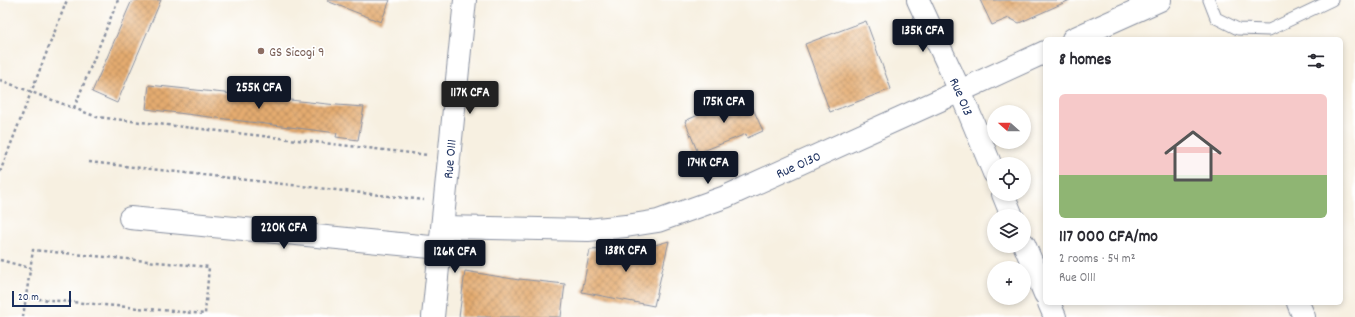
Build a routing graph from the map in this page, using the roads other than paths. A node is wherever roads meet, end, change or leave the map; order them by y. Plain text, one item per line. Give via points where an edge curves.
1 (465, 0) edge
2 (918, 0) edge
3 (1209, 0) edge
4 (1332, 0) edge
5 (1146, 2) edge
6 (1077, 37) edge
7 (1043, 53) edge
8 (960, 91) junction
9 (987, 157) edge
10 (130, 218) dead end
11 (443, 227) junction
12 (441, 248) junction
13 (1028, 253) edge
14 (1043, 289) edge
15 (1050, 305) edge
16 (1299, 305) edge
17 (433, 317) edge
18 (1055, 317) edge
19 (1304, 317) edge

1 - 11 street, Rue O111
2 - 8 street, Rue O13
3 - 4 lane via 1216,18 1238,29 1261,30 1269,30
5 - 6 street
7 - 8 street, Rue O130
8 - 9 street, Rue O13
8 - 11 street, Rue O130 via 725,197 658,221 588,230
10 - 12 street
11 - 12 street, Rue O111
12 - 17 street, Rue O111
13 - 14 street
15 - 18 street
16 - 19 street

